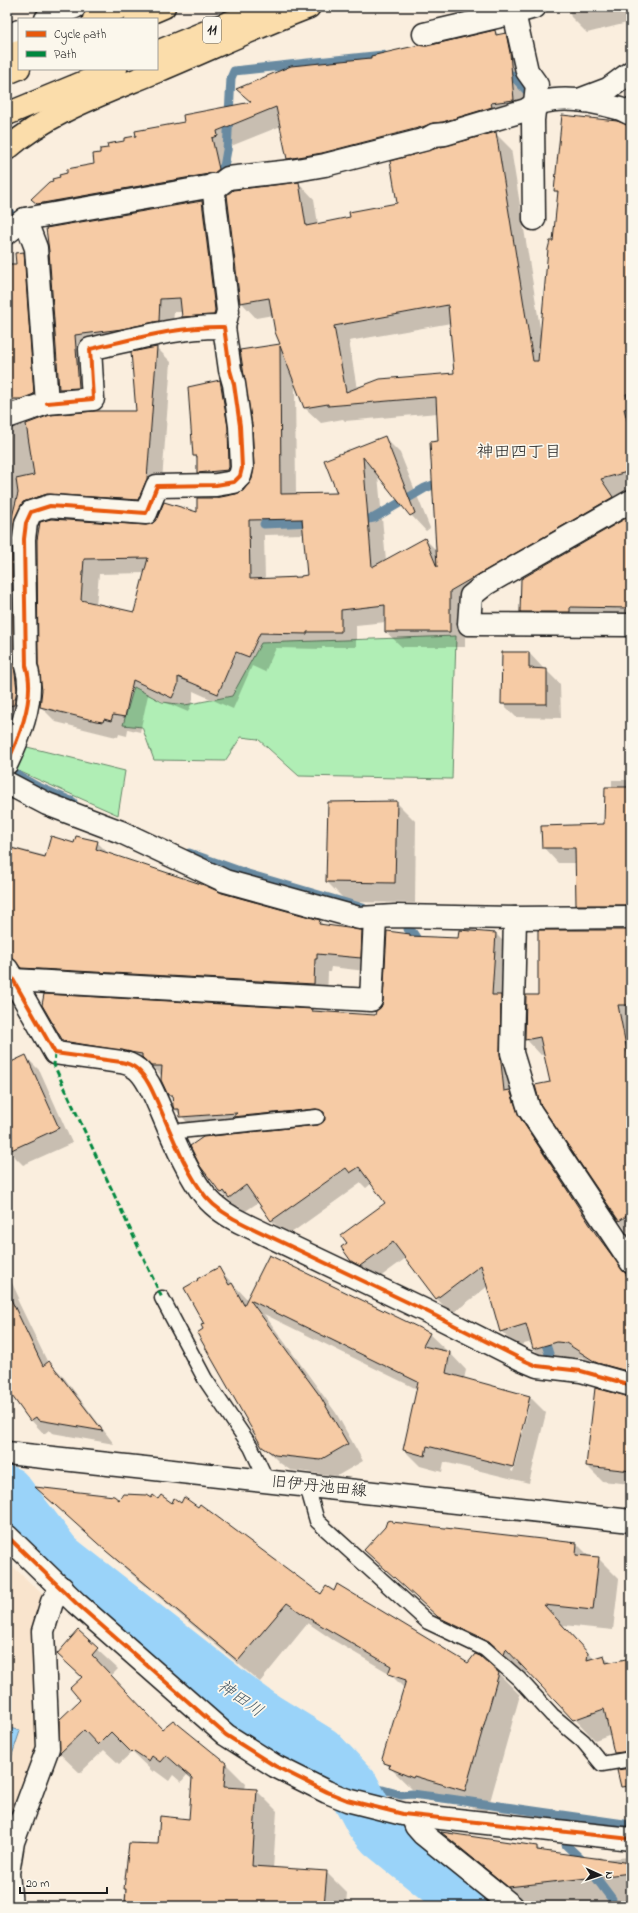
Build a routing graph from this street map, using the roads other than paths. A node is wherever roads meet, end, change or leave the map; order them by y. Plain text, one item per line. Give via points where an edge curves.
1 (75, 7) edge
2 (122, 7) edge
3 (164, 7) edge
4 (267, 7) edge
5 (309, 7) edge
6 (536, 7) edge
7 (514, 13) junction
8 (48, 18) edge
9 (96, 18) edge
10 (138, 18) edge
11 (18, 30) edge
12 (424, 34) dead end
13 (7, 36) edge
14 (18, 51) edge
15 (158, 52) edge
16 (7, 56) edge
17 (18, 68) edge
18 (114, 70) edge
19 (631, 72) edge
20 (7, 74) edge
21 (578, 100) junction
22 (534, 104) junction
23 (7, 114) edge
24 (631, 114) edge
25 (7, 149) edge
26 (213, 186) junction
27 (25, 219) junction
28 (534, 220) dead end
29 (7, 232) edge
30 (224, 327) junction
31 (47, 403) junction
32 (7, 418) edge
33 (631, 501) edge
34 (631, 625) edge
35 (7, 763) edge
36 (7, 783) edge
37 (631, 917) edge
38 (375, 918) junction
39 (515, 918) junction
40 (10, 975) edge
41 (317, 1118) dead end
42 (170, 1132) junction
43 (631, 1262) edge
44 (162, 1298) dead end
45 (631, 1385) edge
46 (12, 1449) edge
47 (267, 1481) junction
48 (307, 1486) junction
49 (631, 1521) edge
50 (7, 1536) edge
51 (62, 1588) junction
52 (631, 1759) edge
53 (412, 1815) junction
54 (631, 1839) edge
55 (11, 1906) edge
56 (512, 1906) edge

1 - 8 street
2 - 9 highway
3 - 10 highway
4 - 15 highway, 11
5 - 25 highway via 93,98 51,118
6 - 7 street
7 - 12 street
7 - 22 street via 527,71 537,85
11 - 13 street
14 - 16 highway
17 - 20 highway
18 - 23 highway
19 - 21 street via 608,88
21 - 22 street via 544,101
21 - 24 street via 618,108
22 - 26 street via 526,110 427,139 332,163 291,171 228,178
22 - 28 street
26 - 27 street
26 - 30 street via 228,311
27 - 29 street
27 - 31 street via 36,248
30 - 31 street via 154,334 90,349 93,398
30 - 35 street via 240,426 242,468 240,476 234,482 216,485 157,486 146,512 50,506 31,512 24,539 27,706 17,741
31 - 32 street
33 - 34 street via 486,584 471,596 469,624
36 - 38 street via 47,804 121,832 225,881 359,918
37 - 39 street
38 - 39 street
38 - 40 street via 371,1000
39 - 43 street via 512,1053 529,1109
40 - 42 street via 55,1053 121,1062 138,1069 150,1087
41 - 42 lane
42 - 45 street via 206,1197 233,1219 426,1310 537,1366 581,1372
44 - 47 lane via 205,1379 251,1447
46 - 47 street, 旧伊丹池田線
47 - 48 street, 旧伊丹池田線
48 - 49 street, 旧伊丹池田線
48 - 52 lane via 318,1521 428,1622 484,1649 519,1679 552,1715 583,1741 602,1764
50 - 51 street
51 - 53 street via 155,1675 226,1735 275,1766 327,1792 347,1800
51 - 55 street via 52,1602 43,1631 48,1748 13,1842 8,1873
53 - 54 street
53 - 56 street via 416,1826 423,1834

